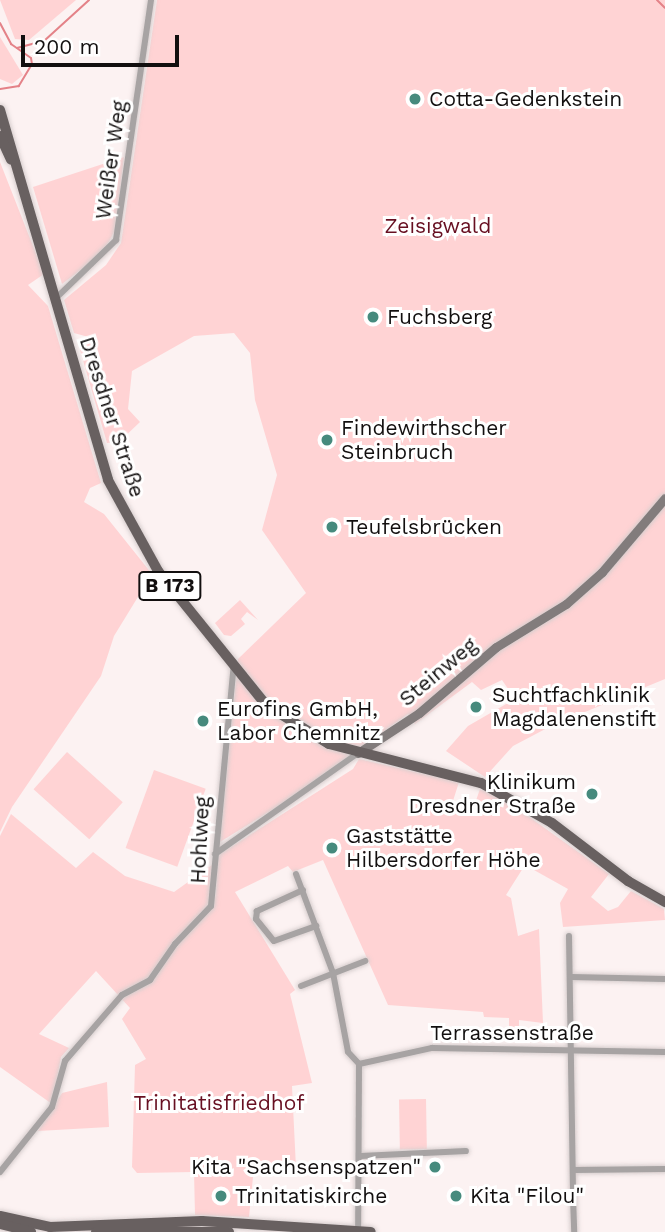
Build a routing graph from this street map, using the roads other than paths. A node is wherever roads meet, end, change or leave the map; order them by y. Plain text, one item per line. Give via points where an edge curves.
1 (151, 0) edge
2 (0, 110) edge
3 (0, 136) edge
4 (26, 200) junction
5 (55, 299) junction
6 (665, 498) edge
7 (234, 664) junction
8 (229, 681) junction
9 (248, 682) junction
10 (358, 753) junction
11 (215, 854) junction
12 (296, 874) dead end
13 (303, 890) junction
14 (665, 902) edge
15 (317, 926) junction
16 (569, 936) dead end
17 (365, 961) dead end
18 (334, 973) junction
19 (571, 977) junction
20 (665, 979) edge
21 (301, 986) dead end
22 (573, 1050) junction
23 (665, 1052) edge
24 (359, 1064) junction
25 (466, 1151) dead end
26 (361, 1156) junction
27 (665, 1169) edge
28 (573, 1170) junction
29 (0, 1172) edge
30 (0, 1216) edge
31 (0, 1224) edge
32 (358, 1231) edge
33 (31, 1232) edge
34 (96, 1232) edge
35 (229, 1232) edge
36 (371, 1232) edge
37 (574, 1232) edge

1 - 5 street, Weißer Weg via 116,240
2 - 4 main road, B 173
3 - 4 main road, B 173
4 - 5 main road, Dresdner Straße / B 173
5 - 7 main road, Dresdner Straße / B 173 via 98,450 126,518 158,571
6 - 10 street, Steinweg via 602,572 566,604 496,647 419,713
7 - 8 street, Hohlweg
7 - 9 main road, Dresdner Straße / B 173
8 - 9 street
8 - 11 street, Hohlweg
9 - 10 main road, Dresdner Straße / B 173 via 266,705 294,726
10 - 11 street, Steinweg
10 - 14 main road, Dresdner Straße / B 173 via 481,783 552,823 628,881
11 - 29 street, Hohlweg via 211,906 175,944 150,980 122,995 65,1061 52,1107
12 - 13 street
13 - 15 street
13 - 15 street via 257,911 256,919 274,941
15 - 18 street
16 - 19 street
17 - 18 street
18 - 21 street
18 - 24 street via 348,1052
19 - 20 street
19 - 22 street
22 - 23 street, Terrassenstraße
22 - 24 street, Terrassenstraße via 432,1048
22 - 28 street
24 - 26 street
25 - 26 street
26 - 32 street
27 - 28 street
28 - 37 street
30 - 32 main road via 50,1227 202,1221
31 - 33 main road
32 - 36 main road
34 - 35 main road

